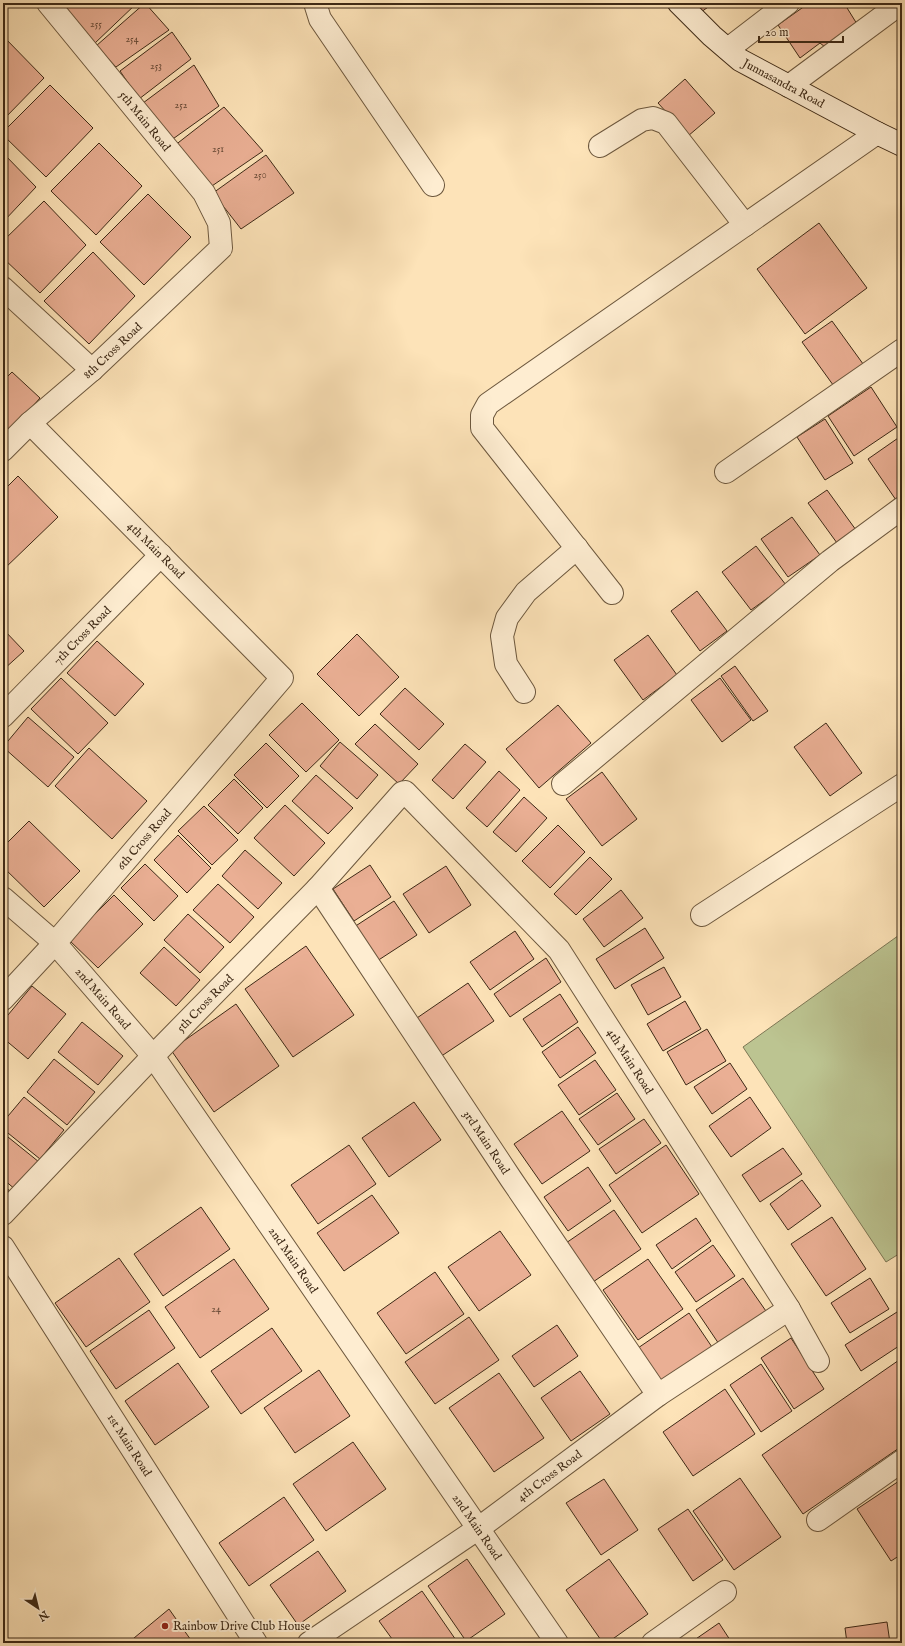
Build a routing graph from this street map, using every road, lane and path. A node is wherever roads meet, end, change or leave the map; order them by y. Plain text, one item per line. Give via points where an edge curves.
1 (48, 3) edge
2 (315, 3) edge
3 (679, 3) edge
4 (788, 3) edge
5 (901, 3) edge
6 (728, 49) junction
7 (789, 86) junction
8 (877, 133) junction
9 (902, 145) edge
10 (600, 146) dead end
11 (433, 186) dead end
12 (745, 225) junction
13 (221, 248) joint
14 (3, 288) edge
15 (902, 350) edge
16 (92, 370) junction
17 (30, 423) junction
18 (3, 450) edge
19 (726, 472) dead end
20 (902, 508) edge
21 (577, 548) junction
22 (161, 555) junction
23 (612, 593) dead end
24 (282, 678) joint
25 (524, 692) dead end
26 (3, 716) edge
27 (564, 784) dead end
28 (902, 785) edge
29 (405, 792) joint
30 (318, 888) junction
31 (3, 898) edge
32 (702, 915) dead end
33 (55, 943) junction
34 (3, 999) edge
35 (154, 1056) junction
36 (3, 1214) edge
37 (3, 1247) edge
38 (789, 1309) junction
39 (818, 1361) dead end
40 (658, 1395) junction
41 (902, 1461) edge
42 (818, 1520) dead end
43 (479, 1528) junction
44 (725, 1592) dead end
45 (256, 1643) edge
46 (310, 1643) edge
47 (557, 1643) edge
48 (653, 1643) edge

1 - 13 street, 5th Main Road via 204,193 219,224
2 - 11 street via 320,19
3 - 6 street, Junnasandra Road
4 - 6 street
5 - 7 street
6 - 7 street, Junnasandra Road via 740,60
7 - 8 street, Junnasandra Road
8 - 9 street, Junnasandra Road
8 - 12 street
10 - 12 street via 642,120 653,118 666,123
12 - 21 street via 488,404 482,415 482,428
13 - 16 street, 8th Cross Road
14 - 16 street
15 - 19 street
16 - 17 street, 8th Cross Road
17 - 18 street, 8th Cross Road
17 - 22 street, 4th Main Road
20 - 27 street via 830,561
21 - 23 street
21 - 25 street via 526,592 507,618 502,636 506,664
22 - 24 street, 4th Main Road
22 - 26 street, 7th Cross Road
24 - 33 street, 6th Cross Road
28 - 32 street
29 - 30 street, 5th Cross Road
29 - 38 street, 4th Main Road via 559,950
30 - 35 street, 5th Cross Road
30 - 40 street, 3rd Main Road
31 - 33 street, 2nd Main Road
33 - 34 street, 6th Cross Road
33 - 35 street, 2nd Main Road
35 - 36 street, 5th Cross Road
35 - 43 street, 2nd Main Road
37 - 45 street, 1st Main Road
38 - 39 street, 4th Main Road
38 - 40 street, 4th Cross Road
40 - 43 street, 4th Cross Road
41 - 42 street
43 - 46 street, 4th Cross Road
43 - 47 street, 2nd Main Road
44 - 48 street

